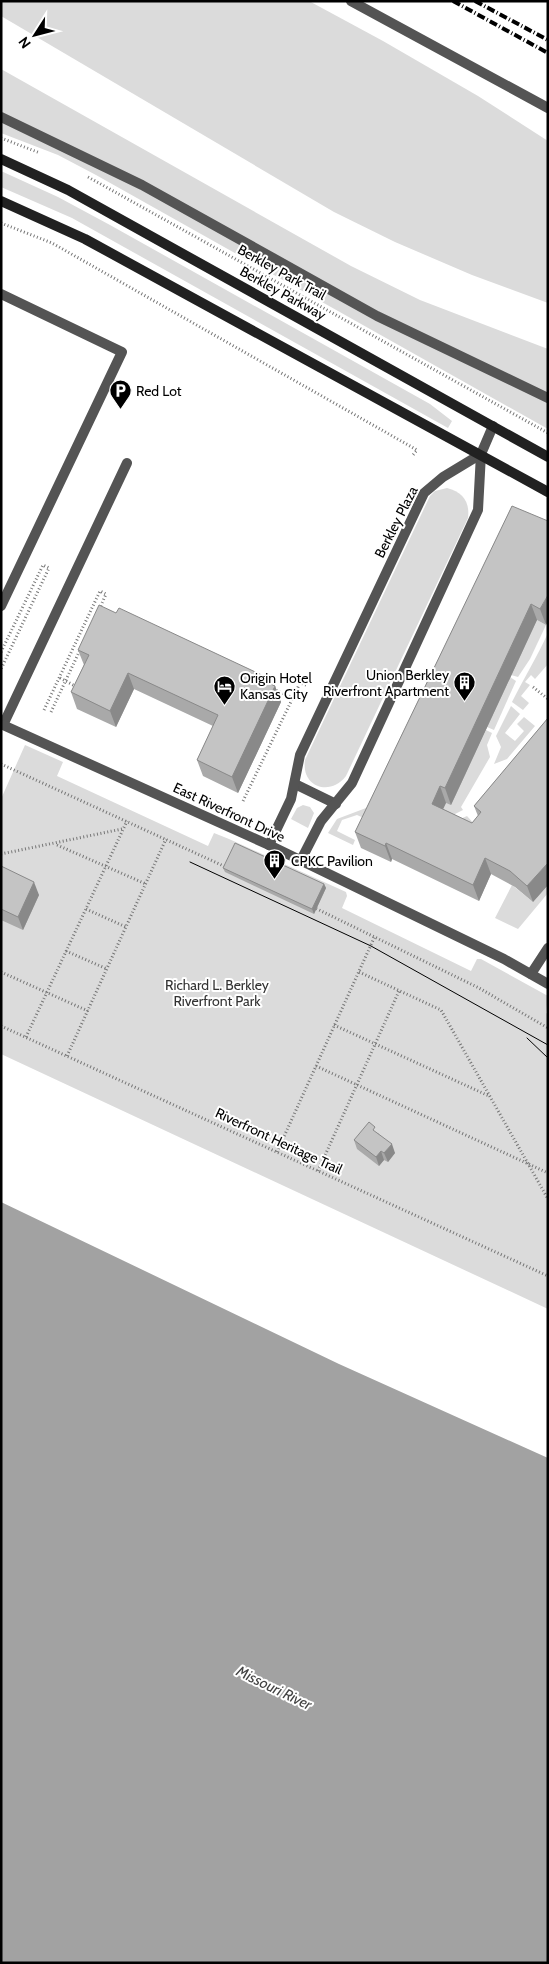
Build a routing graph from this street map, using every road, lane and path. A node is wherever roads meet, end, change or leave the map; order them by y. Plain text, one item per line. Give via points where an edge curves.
1 (351, 1) edge
2 (548, 108) edge
3 (1, 117) edge
4 (1, 138) edge
5 (44, 155) dead end
6 (1, 160) edge
7 (85, 175) dead end
8 (1, 201) edge
9 (1, 223) edge
10 (1, 294) edge
11 (548, 398) edge
12 (493, 426) junction
13 (548, 434) edge
14 (481, 454) junction
15 (414, 455) dead end
16 (548, 457) edge
17 (127, 463) dead end
18 (548, 492) edge
19 (31, 590) junction
20 (37, 593) junction
21 (1, 606) edge
22 (100, 608) junction
23 (109, 612) edge
24 (97, 614) edge
25 (88, 616) junction
26 (94, 619) edge
27 (16, 620) junction
28 (23, 623) junction
29 (84, 642) edge
30 (74, 647) junction
31 (80, 650) junction
32 (2, 651) edge
33 (8, 654) junction
34 (1, 669) edge
35 (60, 678) junction
36 (66, 681) junction
37 (306, 685) dead end
38 (75, 686) edge
39 (266, 686) edge
40 (533, 687) dead end
41 (293, 698) junction
42 (548, 699) edge
43 (44, 710) dead end
44 (51, 712) dead end
45 (1, 764) edge
46 (294, 784) junction
47 (243, 801) dead end
48 (336, 804) junction
49 (127, 821) junction
50 (123, 829) junction
51 (166, 839) junction
52 (56, 844) junction
53 (269, 845) junction
54 (1, 854) edge
55 (301, 860) junction
56 (104, 867) junction
57 (230, 869) edge
58 (146, 884) junction
59 (307, 904) edge
60 (86, 909) junction
61 (126, 927) junction
62 (375, 936) junction
63 (548, 948) edge
64 (66, 951) junction
65 (107, 969) junction
66 (1, 972) edge
67 (358, 972) junction
68 (531, 974) junction
69 (548, 984) edge
70 (399, 990) junction
71 (47, 993) junction
72 (88, 1011) junction
73 (334, 1024) junction
74 (1, 1026) edge
75 (548, 1028) edge
76 (26, 1037) junction
77 (375, 1042) junction
78 (68, 1056) junction
79 (316, 1066) junction
80 (356, 1085) junction
81 (490, 1096) junction
82 (277, 1152) junction
83 (528, 1164) junction
84 (318, 1171) junction
85 (548, 1173) edge
86 (548, 1199) edge
87 (548, 1276) edge

1 - 2 street
3 - 11 street via 142,186 377,316
4 - 5 path
6 - 12 main road, Berkley Parkway via 68,190
7 - 13 path, Berkley Park Trail
8 - 14 main road via 85,239
9 - 15 path via 52,243 416,450
10 - 21 street via 122,352
12 - 14 street
12 - 16 main road, Berkley Parkway
14 - 18 main road
14 - 46 street, Berkley Plaza via 443,476 424,493 300,755
14 - 48 street via 478,510 352,783
17 - 53 street, East Riverfront Drive via 3,725
19 - 20 path
19 - 20 path via 42,565 49,568
19 - 27 path
20 - 28 path
22 - 23 path
22 - 24 path
22 - 25 path via 106,594 100,591
25 - 26 path
25 - 30 path
27 - 28 path
27 - 32 path
28 - 33 path
29 - 31 path
30 - 31 path
30 - 35 path
31 - 36 path
32 - 33 path
33 - 34 path
35 - 36 path
35 - 43 path
36 - 38 path
36 - 44 path
37 - 41 path via 300,682
39 - 41 path
40 - 42 path
41 - 47 path
45 - 49 path
46 - 48 street
46 - 53 street, Berkley Plaza via 291,799
48 - 55 street via 321,821
49 - 50 path
49 - 51 path
50 - 52 path
50 - 56 path
51 - 57 path
51 - 58 path
52 - 54 path
52 - 56 path
53 - 55 street, East Riverfront Drive
55 - 68 street, East Riverfront Drive
56 - 58 path
56 - 60 path
58 - 61 path
59 - 62 path
60 - 61 path
60 - 64 path
61 - 65 path
62 - 67 path
62 - 75 path via 479,988
63 - 68 street
64 - 65 path
64 - 71 path
65 - 72 path
66 - 71 path
67 - 70 path
67 - 73 path
68 - 69 street, East Riverfront Drive
70 - 77 path
70 - 81 path via 441,1010
71 - 72 path
71 - 76 path
72 - 78 path
73 - 77 path
73 - 79 path
74 - 76 path, Riverfront Heritage Trail
76 - 78 path, Riverfront Heritage Trail
77 - 80 path
77 - 81 path
78 - 82 path, Riverfront Heritage Trail
79 - 80 path
79 - 82 path
80 - 83 path
80 - 84 path
81 - 83 path
82 - 84 path, Riverfront Heritage Trail
83 - 85 path
83 - 86 path
84 - 87 path, Riverfront Heritage Trail

